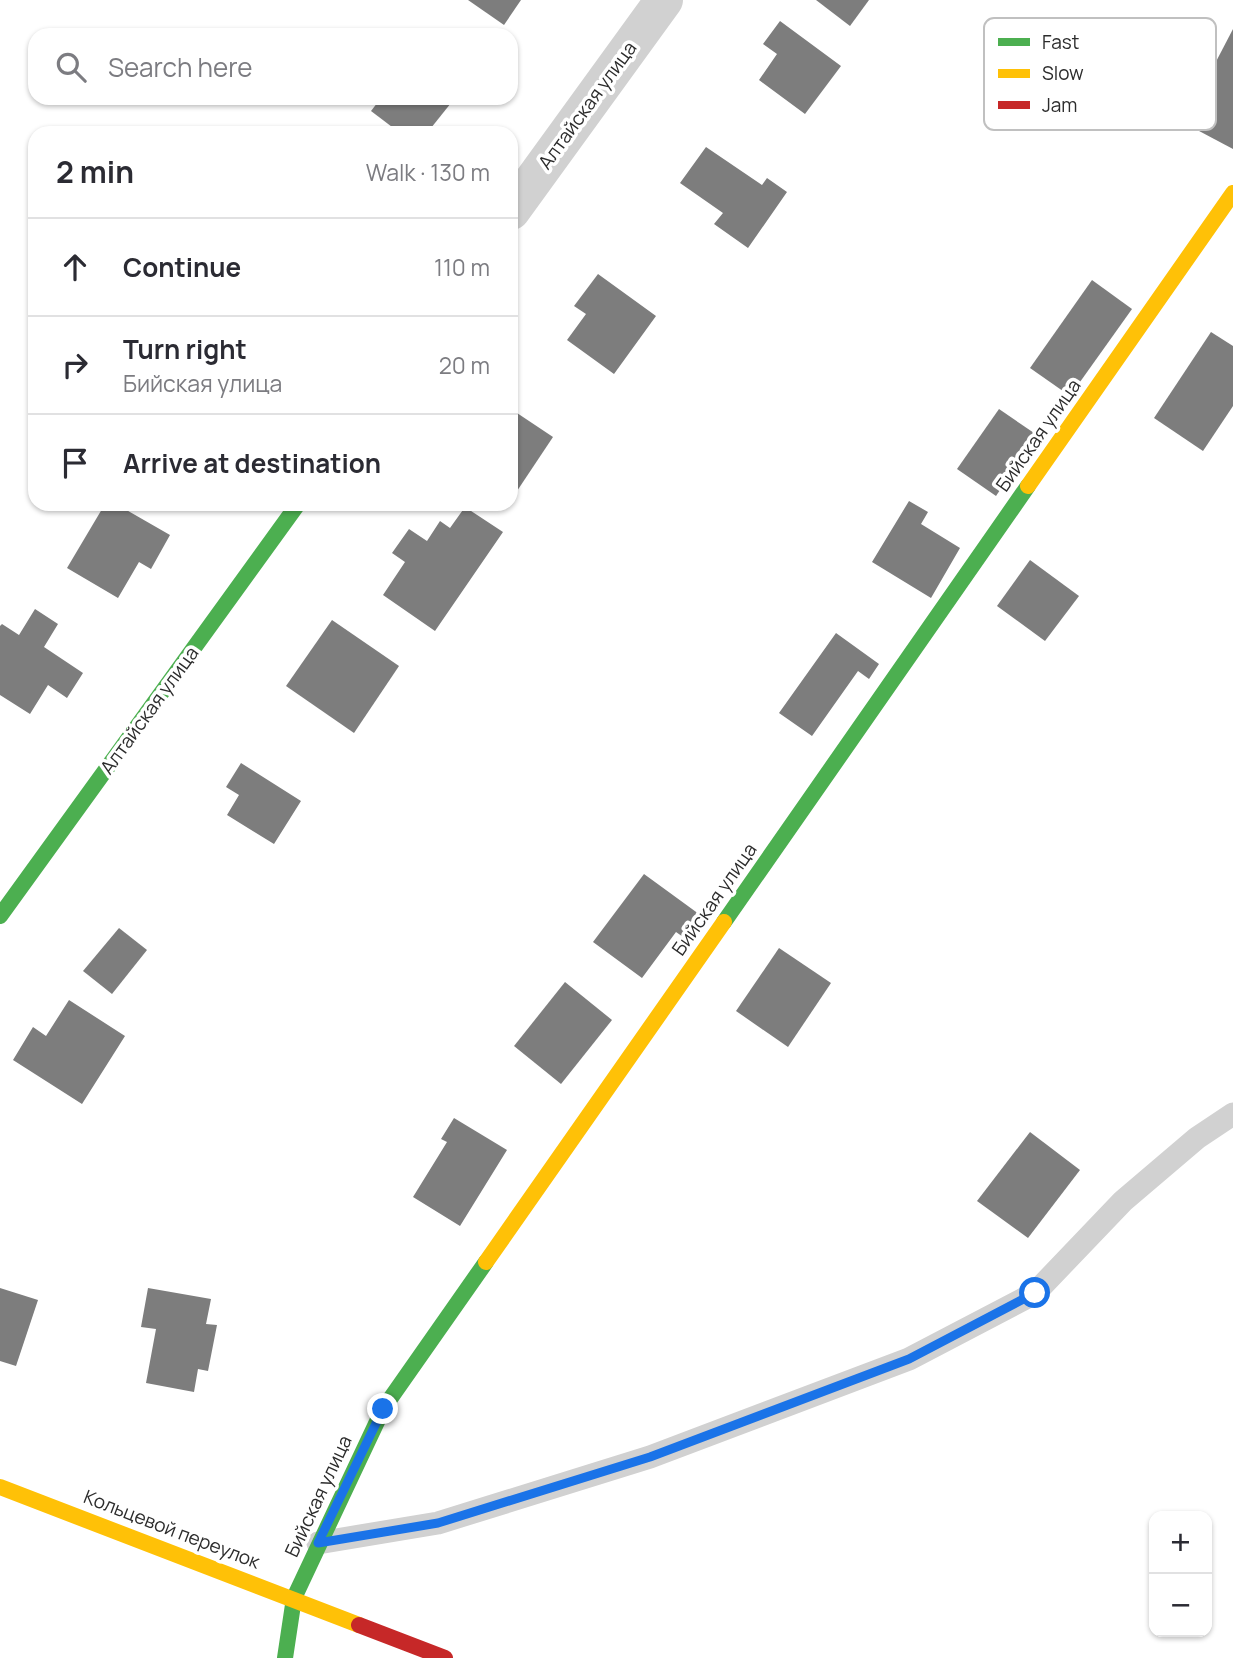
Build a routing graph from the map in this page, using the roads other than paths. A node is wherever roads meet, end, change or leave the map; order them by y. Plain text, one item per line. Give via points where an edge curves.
1 (664, 0) edge
2 (1233, 193) edge
3 (518, 201) edge
4 (294, 511) edge
5 (0, 916) edge
6 (1233, 1114) edge
7 (0, 1487) edge
8 (318, 1543) junction
9 (294, 1598) junction
10 (285, 1658) edge
11 (445, 1658) edge

1 - 3 street, Алтайская улица
2 - 8 street, Бийская улица via 383,1409
4 - 5 street, Алтайская улица
6 - 8 lane via 1123,1201 1035,1293 909,1359 650,1457 478,1511 438,1523
7 - 9 street, Кольцевой переулок
8 - 9 street, Бийская улица
9 - 10 street, Бийская улица
9 - 11 street, Кольцевой переулок

